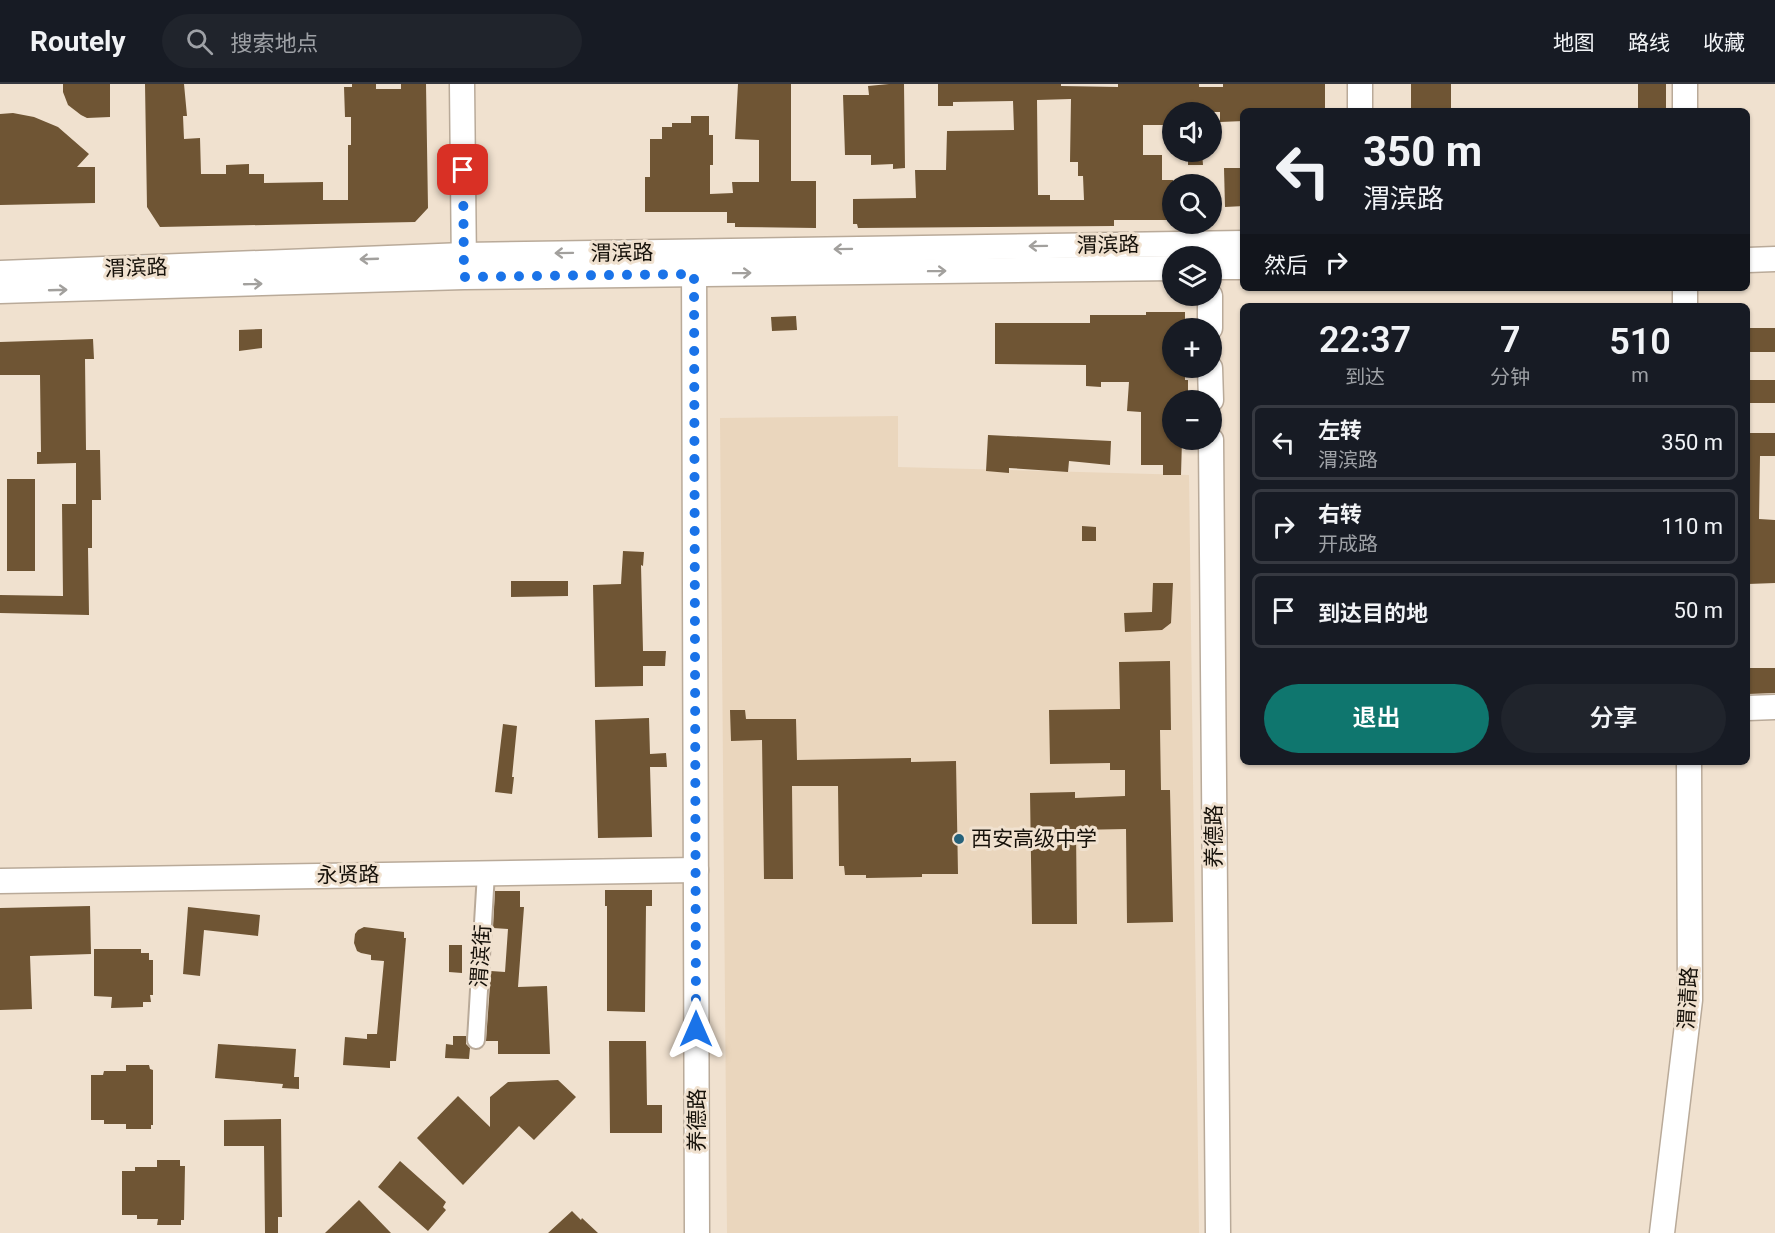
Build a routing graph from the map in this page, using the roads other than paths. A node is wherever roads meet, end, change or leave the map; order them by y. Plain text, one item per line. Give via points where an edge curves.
1 (462, 84) edge
2 (1360, 84) edge
3 (1685, 84) edge
4 (1360, 108) edge
5 (1685, 108) edge
6 (1240, 243) edge
7 (1750, 260) edge
8 (1775, 260) edge
9 (694, 263) junction
10 (464, 266) junction
11 (1222, 267) edge
12 (1240, 267) edge
13 (1162, 268) edge
14 (0, 273) edge
15 (0, 291) edge
16 (1211, 450) edge
17 (1750, 708) edge
18 (1775, 708) edge
19 (1689, 765) edge
20 (696, 870) junction
21 (486, 873) junction
22 (0, 881) edge
23 (476, 1040) dead end
24 (697, 1233) edge
25 (1218, 1233) edge
26 (1662, 1233) edge

1 - 10 street
2 - 4 street
3 - 5 street
6 -> 9 street, 渭滨路
7 - 8 street
9 - 10 street, 渭滨路
9 -> 13 street, 渭滨路
9 - 20 street, 养德路
10 -> 14 street, 渭滨路
15 -> 10 street, 渭滨路
11 - 12 street
16 - 25 street, 养德路
17 - 18 street
19 - 26 street, 渭清路 via 1690,1000
20 - 21 street, 永贤路
20 - 24 street, 养德路
21 - 22 street, 永贤路
21 - 23 street, 渭滨街

